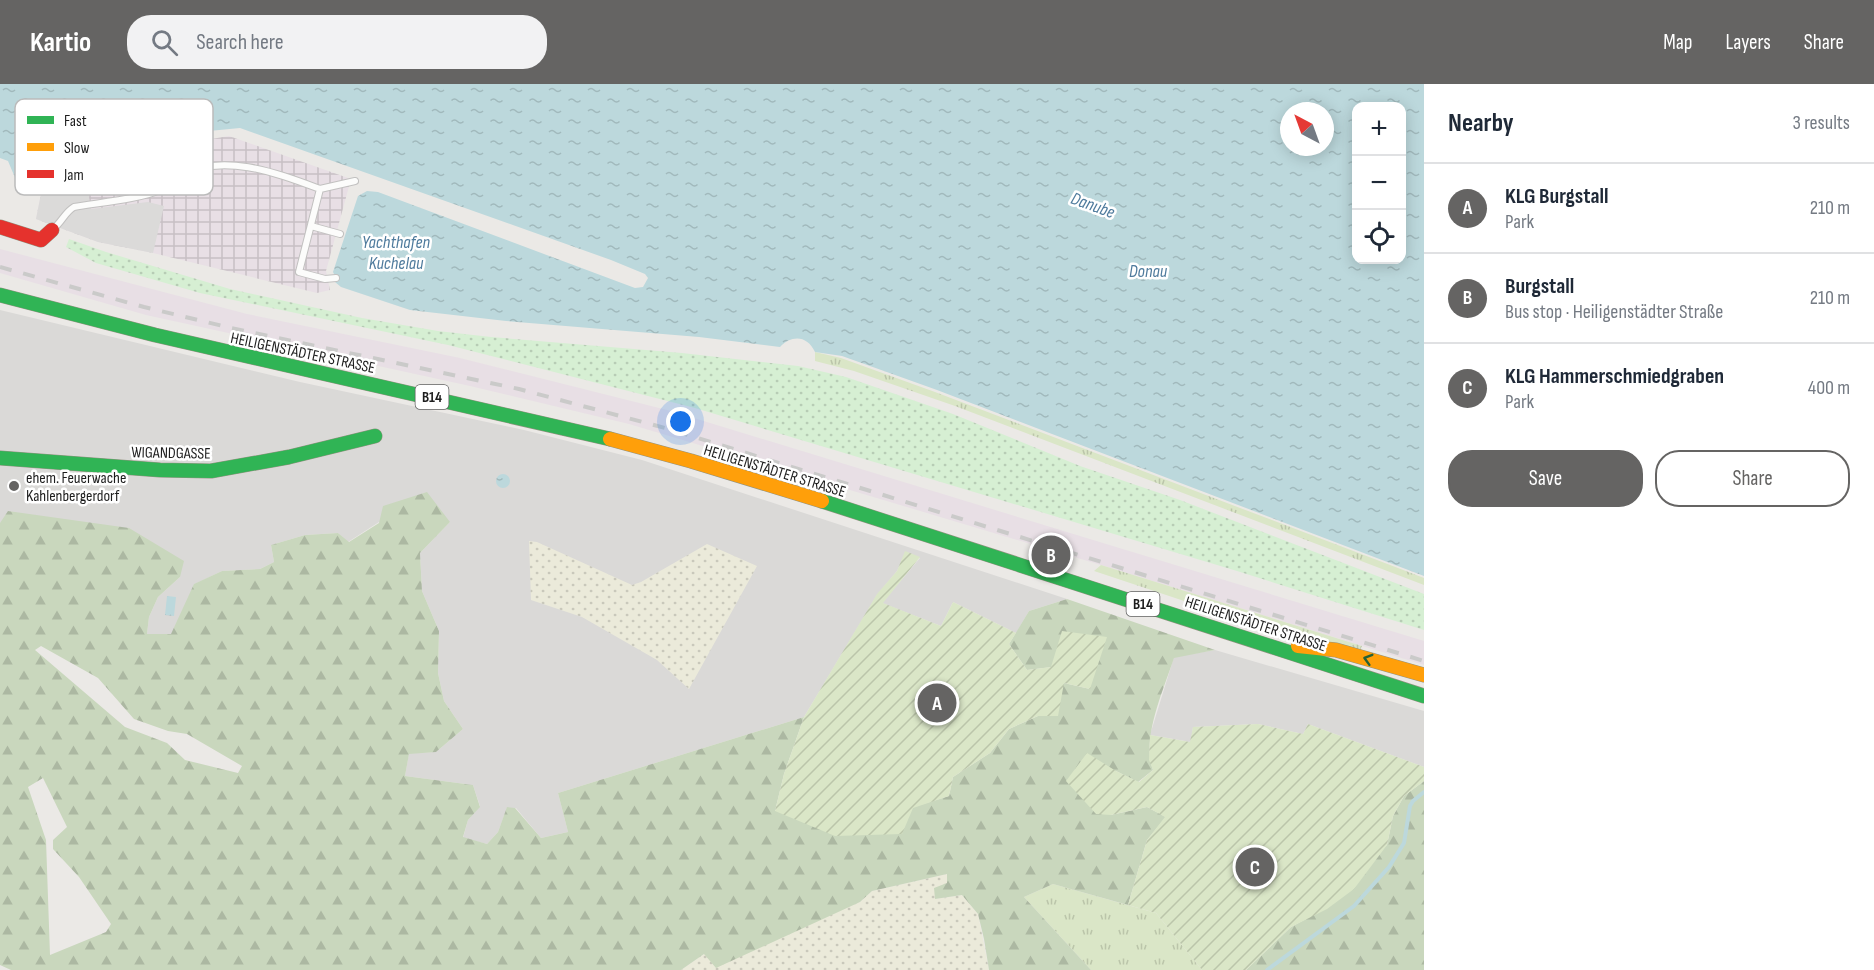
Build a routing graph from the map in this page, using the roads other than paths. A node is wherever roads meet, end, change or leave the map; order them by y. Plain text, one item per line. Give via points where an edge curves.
1 (213, 166) edge
2 (355, 181) dead end
3 (320, 189) junction
4 (142, 195) edge
5 (311, 226) junction
6 (0, 227) edge
7 (52, 230) joint
8 (340, 234) dead end
9 (336, 278) dead end
10 (0, 295) edge
11 (375, 436) dead end
12 (0, 458) edge
13 (1257, 641) junction
14 (1424, 675) edge
15 (1424, 696) edge

1 - 3 lane via 268,170
2 - 3 lane
3 - 5 lane
4 - 7 lane via 74,207
5 - 8 lane
5 - 9 lane via 299,272
6 - 7 main road via 41,240
10 - 13 main road, HEILIGENSTÄDTER STRASSE / B14 via 165,338 626,443 781,488
11 - 12 main road, WIGANDGASSE via 211,471
14 -> 13 main road via 1336,650
13 - 15 main road, HEILIGENSTÄDTER STRASSE / B14

